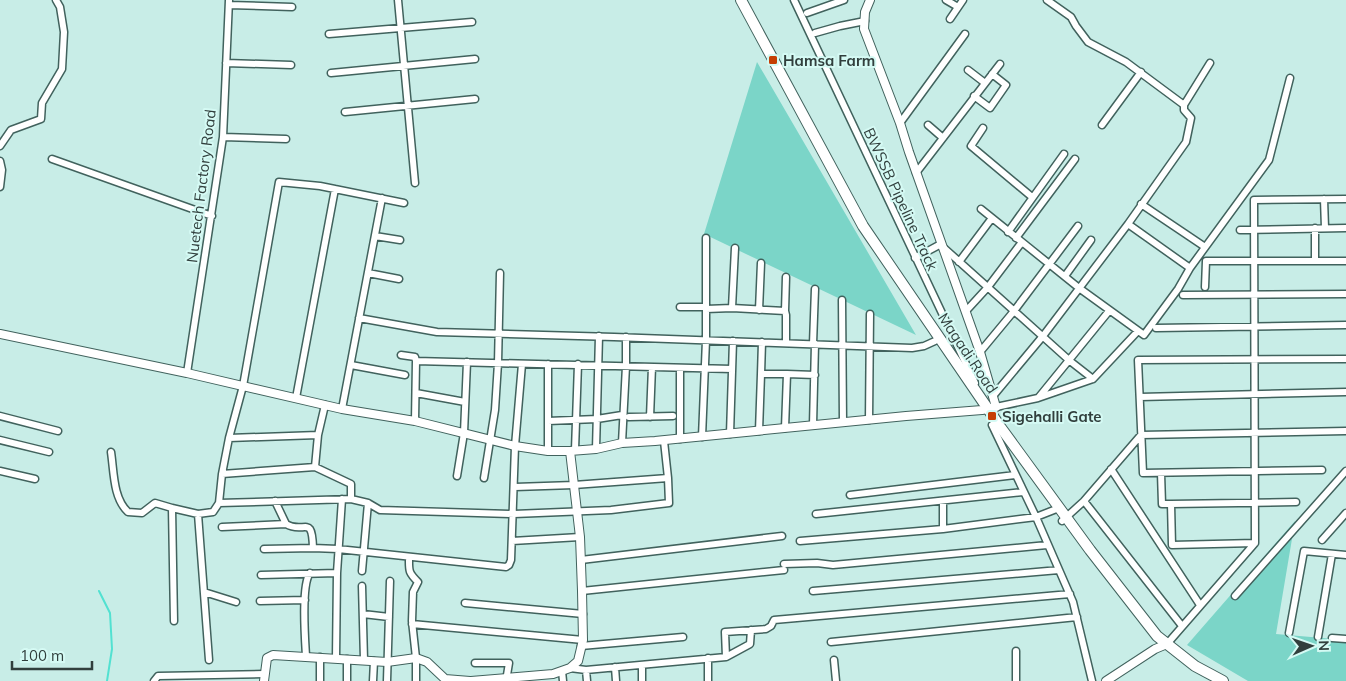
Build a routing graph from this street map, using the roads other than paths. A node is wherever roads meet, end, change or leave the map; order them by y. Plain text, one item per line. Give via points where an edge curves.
1 (56, 0) edge
2 (398, 0) edge
3 (734, 0) edge
4 (741, 0) edge
5 (794, 0) edge
6 (844, 0) edge
7 (870, 0) edge
8 (946, 0) edge
9 (963, 0) edge
10 (1047, 0) edge
11 (229, 3) edge
12 (274, 3) edge
13 (292, 7) dead end
14 (958, 8) junction
15 (807, 14) dead end
16 (950, 19) dead end
17 (865, 21) junction
18 (472, 22) dead end
19 (400, 28) junction
20 (815, 33) dead end
21 (329, 34) dead end
22 (965, 34) dead end
23 (475, 59) dead end
24 (226, 63) junction
25 (1210, 63) dead end
26 (1000, 64) dead end
27 (291, 66) dead end
28 (403, 66) junction
29 (968, 70) dead end
30 (1141, 72) junction
31 (331, 73) dead end
32 (992, 74) junction
33 (1290, 78) dead end
34 (985, 83) junction
35 (974, 96) junction
36 (475, 98) dead end
37 (407, 104) junction
38 (1184, 105) junction
39 (345, 112) dead end
40 (900, 123) junction
41 (928, 125) dead end
42 (1102, 125) dead end
43 (983, 128) dead end
44 (223, 137) junction
45 (286, 138) dead end
46 (942, 138) junction
47 (0, 146) edge
48 (1064, 154) dead end
49 (52, 159) dead end
50 (1074, 159) dead end
51 (0, 161) edge
52 (916, 173) junction
53 (415, 183) dead end
54 (0, 187) edge
55 (335, 189) junction
56 (382, 198) junction
57 (1032, 198) junction
58 (1324, 199) junction
59 (1346, 199) edge
60 (404, 202) dead end
61 (1141, 204) junction
62 (981, 209) dead end
63 (212, 216) junction
64 (992, 218) junction
65 (1128, 224) junction
66 (1078, 226) dead end
67 (1314, 228) junction
68 (1325, 228) junction
69 (1346, 228) edge
70 (1254, 229) junction
71 (1240, 230) dead end
72 (1008, 232) junction
73 (375, 236) junction
74 (706, 238) dead end
75 (400, 240) dead end
76 (1019, 240) junction
77 (1091, 240) dead end
78 (942, 245) junction
79 (735, 248) dead end
80 (1205, 248) junction
81 (915, 258) junction
82 (1254, 261) junction
83 (1315, 261) junction
84 (1346, 261) edge
85 (959, 262) junction
86 (760, 263) dead end
87 (1049, 264) junction
88 (1190, 268) junction
89 (368, 273) junction
90 (500, 273) dead end
91 (1065, 276) junction
92 (786, 277) dead end
93 (399, 279) dead end
94 (988, 287) junction
95 (1205, 287) dead end
96 (1079, 288) junction
97 (816, 289) dead end
98 (1346, 294) edge
99 (1182, 295) dead end
100 (1254, 295) junction
101 (842, 300) dead end
102 (680, 307) dead end
103 (706, 308) junction
104 (732, 308) junction
105 (759, 310) junction
106 (1014, 310) junction
107 (785, 311) junction
108 (966, 311) junction
109 (1109, 311) junction
110 (870, 314) dead end
111 (359, 318) junction
112 (1346, 325) edge
113 (1254, 326) junction
114 (1156, 328) dead end
115 (1138, 331) junction
116 (499, 333) junction
117 (0, 334) edge
118 (599, 336) junction
119 (1043, 336) junction
120 (626, 337) junction
121 (706, 340) junction
122 (733, 341) junction
123 (936, 341) junction
124 (762, 342) junction
125 (786, 343) junction
126 (814, 344) junction
127 (841, 346) junction
128 (869, 347) junction
129 (980, 352) junction
130 (401, 355) dead end
131 (1346, 359) edge
132 (1254, 360) junction
133 (416, 361) junction
134 (1070, 361) junction
135 (467, 362) junction
136 (498, 362) junction
137 (351, 364) junction
138 (522, 364) junction
139 (548, 364) junction
140 (578, 364) junction
141 (598, 366) junction
142 (626, 366) junction
143 (652, 367) junction
144 (680, 368) junction
145 (705, 368) junction
146 (732, 369) junction
147 (187, 373) junction
148 (761, 374) junction
149 (787, 374) junction
150 (405, 375) dead end
151 (814, 375) junction
152 (1094, 379) junction
153 (243, 386) junction
154 (1346, 392) edge
155 (416, 393) junction
156 (1254, 394) junction
157 (993, 396) junction
158 (1140, 397) junction
159 (296, 398) junction
160 (1038, 398) junction
161 (466, 402) junction
162 (325, 405) junction
163 (342, 409) junction
164 (989, 409) junction
165 (0, 416) edge
166 (626, 416) junction
167 (673, 416) dead end
168 (650, 417) junction
169 (577, 419) junction
170 (598, 419) junction
171 (869, 420) junction
172 (415, 421) junction
173 (548, 421) junction
174 (842, 422) junction
175 (813, 425) junction
176 (992, 425) junction
177 (785, 428) junction
178 (58, 431) dead end
179 (759, 431) junction
180 (1346, 431) edge
181 (464, 433) junction
182 (1254, 433) junction
183 (730, 434) junction
184 (318, 435) junction
185 (1141, 435) junction
186 (702, 437) junction
187 (229, 438) junction
188 (680, 439) junction
189 (0, 440) edge
190 (491, 440) junction
191 (664, 441) junction
192 (622, 443) junction
193 (515, 446) junction
194 (596, 449) junction
195 (573, 450) junction
196 (548, 451) junction
197 (49, 452) dead end
198 (112, 452) dead end
199 (315, 468) junction
200 (1111, 469) junction
201 (1322, 470) dead end
202 (0, 471) edge
203 (1254, 471) junction
204 (1346, 471) edge
205 (1161, 473) junction
206 (222, 474) junction
207 (1015, 475) junction
208 (458, 476) dead end
209 (484, 478) dead end
210 (668, 478) junction
211 (35, 479) dead end
212 (574, 485) junction
213 (515, 487) junction
214 (1023, 492) junction
215 (850, 495) dead end
216 (342, 499) junction
217 (351, 499) junction
218 (1084, 500) junction
219 (275, 501) junction
220 (943, 501) junction
221 (1296, 502) dead end
222 (219, 503) junction
223 (368, 503) junction
224 (1254, 503) junction
225 (1171, 504) junction
226 (172, 508) junction
227 (1056, 509) junction
228 (577, 512) junction
229 (1346, 513) edge
230 (198, 514) junction
231 (514, 514) junction
232 (816, 514) dead end
233 (1036, 517) junction
234 (1064, 519) junction
235 (286, 524) junction
236 (222, 527) dead end
237 (943, 528) junction
238 (782, 536) dead end
239 (580, 537) junction
240 (1322, 540) dead end
241 (512, 541) junction
242 (800, 541) dead end
243 (1254, 543) junction
244 (1047, 545) junction
245 (313, 548) junction
246 (264, 549) dead end
247 (338, 550) junction
248 (363, 553) junction
249 (1332, 554) junction
250 (1346, 555) edge
251 (410, 557) junction
252 (581, 560) junction
253 (362, 570) dead end
254 (1059, 570) junction
255 (310, 573) junction
256 (337, 573) junction
257 (261, 575) dead end
258 (390, 582) dead end
259 (362, 586) dead end
260 (582, 591) junction
261 (813, 591) dead end
262 (204, 592) junction
263 (1070, 594) junction
264 (1234, 596) dead end
265 (305, 600) junction
266 (260, 601) dead end
267 (236, 602) dead end
268 (465, 603) dead end
269 (1200, 605) junction
270 (363, 614) junction
271 (583, 614) junction
272 (389, 617) junction
273 (1077, 618) junction
274 (174, 621) dead end
275 (412, 624) junction
276 (1182, 626) junction
277 (751, 630) junction
278 (1289, 633) dead end
279 (682, 637) dead end
280 (1318, 637) dead end
281 (1332, 638) dead end
282 (1346, 639) edge
283 (831, 642) dead end
284 (582, 643) junction
285 (1164, 645) junction
286 (1016, 651) dead end
287 (306, 656) junction
288 (726, 656) junction
289 (320, 657) junction
290 (336, 658) junction
291 (416, 658) junction
292 (708, 658) junction
293 (209, 660) dead end
294 (347, 660) junction
295 (364, 660) junction
296 (834, 660) dead end
297 (374, 661) junction
298 (387, 662) junction
299 (475, 663) dead end
300 (642, 665) junction
301 (570, 668) junction
302 (615, 668) junction
303 (586, 670) junction
304 (562, 671) junction
305 (264, 678) edge
306 (539, 678) edge
307 (446, 680) edge
308 (506, 680) edge
309 (154, 681) edge
310 (320, 681) edge
311 (347, 681) edge
312 (373, 681) edge
313 (387, 681) edge
314 (416, 681) edge
315 (470, 681) edge
316 (563, 681) edge
317 (587, 681) edge
318 (616, 681) edge
319 (642, 681) edge
320 (708, 681) edge
321 (836, 681) edge
322 (1016, 681) edge
323 (1092, 681) edge
324 (1106, 681) edge
325 (1213, 681) edge
326 (1223, 681) edge

1 - 47 street via 64,32 62,69 42,104 41,119 11,130
2 - 19 street
3 - 123 main road, Magadi Road via 858,228
4 - 164 main road, Magadi Road via 863,226
5 - 81 street, BWSSB Pipeline Track
6 - 15 street
7 - 17 street
8 - 14 street
9 - 14 street
10 - 30 street via 1071,17 1088,42
11 - 12 street
11 - 24 street, Nuetech Factory Road
12 - 13 street
14 - 16 street
17 - 20 street
17 - 40 street via 864,29
18 - 19 street
19 - 21 street
19 - 28 street
22 - 40 street
23 - 28 street
24 - 27 street
24 - 44 street, Nuetech Factory Road
25 - 38 street
26 - 32 street
28 - 31 street
28 - 37 street
29 - 34 street
30 - 38 street
30 - 42 street
32 - 34 street
32 - 35 street via 1006,85 990,108
33 - 80 street via 1269,160
34 - 35 street
35 - 46 street
36 - 37 street
37 - 39 street
37 - 53 street
38 - 61 street via 1190,118 1186,142
40 - 52 street
41 - 46 street
43 - 57 street via 971,146
44 - 45 street
44 - 63 street, Nuetech Factory Road
46 - 52 street
48 - 57 street
49 - 63 street
50 - 76 street
51 - 54 street
52 - 78 street
55 - 56 street
55 - 153 street via 279,182
55 - 159 street
56 - 60 street
56 - 73 street
57 - 72 street
58 - 59 street
58 - 68 street
58 - 70 street via 1254,200
61 - 65 street
61 - 80 street
62 - 64 street
63 - 147 street, Nuetech Factory Road
64 - 72 street
64 - 85 street
65 - 88 street
65 - 96 street
66 - 87 street
67 - 68 street
67 - 70 street
67 - 83 street
68 - 69 street
70 - 71 street
70 - 82 street
72 - 76 street
73 - 75 street
73 - 89 street
74 - 103 street
76 - 87 street
76 - 94 street
77 - 91 street
78 - 81 street
78 - 85 street
78 - 108 street
79 - 104 street
80 - 88 street
81 - 164 street, BWSSB Pipeline Track
82 - 83 street
82 - 95 street via 1206,262
82 - 100 street
83 - 84 street
85 - 94 street
86 - 105 street
87 - 91 street
87 - 106 street
88 - 115 street via 1144,335
89 - 93 street
89 - 111 street
90 - 116 street
91 - 96 street
92 - 107 street
94 - 106 street
94 - 108 street
96 - 109 street
96 - 119 street
97 - 126 street
98 - 100 street
99 - 100 street
100 - 113 street
101 - 127 street
102 - 103 street
103 - 104 street
103 - 121 street
104 - 105 street
105 - 107 street
106 - 119 street
106 - 129 street
107 - 125 street
108 - 129 street
109 - 115 street
109 - 134 street
110 - 128 street
111 - 116 street via 437,332
111 - 137 street
112 - 113 street
113 - 114 street
113 - 132 street
115 - 152 street
116 - 118 street
116 - 136 street
117 - 147 street
118 - 120 street
118 - 141 street
119 - 134 street
119 - 157 street
120 - 121 street
120 - 142 street
121 - 122 street
121 - 145 street
122 - 124 street
122 - 146 street
123 - 128 street via 912,348
123 - 164 main road, Magadi Road
124 - 125 street
124 - 148 street
125 - 126 street
126 - 127 street
126 - 151 street
127 - 128 street
127 - 174 street
128 - 171 street
129 - 157 street
130 - 133 street via 415,357
131 - 132 street
132 - 156 street
132 - 158 street via 1138,360
133 - 135 street
133 - 155 street
134 - 152 street
134 - 160 street
135 - 136 street
135 - 161 street
136 - 138 street
136 - 190 street
137 - 150 street
137 - 163 street
138 - 139 street
138 - 193 street
139 - 140 street
139 - 173 street
140 - 141 street
140 - 169 street
141 - 142 street
141 - 170 street
142 - 143 street
142 - 166 street
143 - 144 street
143 - 168 street
144 - 145 street
144 - 188 street
145 - 146 street
145 - 186 street
146 - 183 street
147 - 153 street
148 - 149 street
148 - 179 street
149 - 151 street
149 - 177 street
151 - 175 street
152 - 160 street
153 - 159 street
153 - 187 street
154 - 156 street
155 - 161 street
155 - 172 street
156 - 158 street
156 - 182 street
157 - 164 street
158 - 185 street
159 - 162 street
160 - 164 street
161 - 181 street
162 - 163 street
162 - 184 street
163 - 172 street
164 - 171 street
164 - 176 main road, Magadi Road
164 - 227 main road, Magadi Road
165 - 178 street
166 - 168 street
166 - 170 street
166 - 192 street
167 - 168 street
169 - 170 street
169 - 173 street
169 - 195 street
170 - 194 street
171 - 174 street
172 - 181 street
173 - 196 street
174 - 175 street
175 - 177 street
176 - 207 street
176 - 227 main road, Magadi Road
177 - 179 street
179 - 183 street
180 - 182 street
181 - 190 street
181 - 208 street
182 - 185 street
182 - 203 street
183 - 186 street
184 - 187 street
184 - 199 street
185 - 200 street
185 - 205 street via 1143,473
186 - 188 street
187 - 206 street
188 - 191 street
189 - 197 street
190 - 193 street
190 - 209 street
191 - 192 street
191 - 210 street
192 - 194 street
193 - 196 street
193 - 213 street
194 - 195 street
195 - 196 street
195 - 212 street
198 - 226 street via 116,489 128,512 142,513 155,503
199 - 206 street
199 - 217 street via 351,484
200 - 218 street
200 - 269 street
201 - 203 street
202 - 211 street
203 - 205 street
203 - 224 street
204 - 264 street
205 - 225 street via 1162,504
206 - 222 street
207 - 214 street
207 - 215 street
210 - 212 street
210 - 228 street via 668,504
212 - 213 street
212 - 228 street
213 - 231 street
214 - 220 street
214 - 233 street
216 - 217 street
216 - 219 street
216 - 247 street
217 - 223 street
218 - 234 street
218 - 276 street
219 - 222 street
219 - 235 street
220 - 232 street
220 - 237 street
221 - 224 street
222 - 230 street via 213,512
223 - 231 street via 380,510
223 - 248 street
224 - 225 street
224 - 243 street
225 - 243 street via 1172,545
226 - 230 street
226 - 274 street
227 - 233 street
227 - 234 main road, Magadi Road
228 - 231 street
228 - 239 street
229 - 240 street
230 - 262 street
231 - 241 street
233 - 237 street
233 - 244 street
234 - 285 main road, Magadi Road
235 - 236 street
235 - 245 street via 311,529
237 - 242 street
238 - 252 street
239 - 241 street
239 - 252 street
241 - 251 street via 512,560 506,567
243 - 269 street
244 - 254 street
244 - 260 street via 833,565 817,563
245 - 246 street
245 - 247 street
247 - 248 street
247 - 256 street
248 - 251 street
248 - 253 street
249 - 250 street
249 - 278 street via 1304,552
249 - 280 street
251 - 275 street via 410,576 418,582 413,592
252 - 260 street
254 - 261 street
254 - 263 street
255 - 256 street
255 - 257 street
255 - 265 street
256 - 290 street
258 - 272 street
259 - 270 street
260 - 271 street
262 - 267 street
262 - 293 street
263 - 273 street
263 - 277 street via 774,620 766,630
265 - 266 street
265 - 287 street
268 - 271 street
269 - 276 street
270 - 272 street
270 - 295 street
271 - 284 street
272 - 298 street
273 - 283 street
273 - 323 street
275 - 284 street
275 - 291 street
276 - 285 street
277 - 288 street via 750,644
277 - 288 street via 725,632
279 - 284 street
281 - 282 street
284 - 301 street via 578,661
285 - 324 street
285 - 325 main road, Magadi Road via 1190,669
285 - 326 main road, Magadi Road
286 - 322 street
287 - 289 street
287 - 305 street via 273,655 267,658
288 - 292 street
289 - 290 street
289 - 310 street
290 - 294 street
291 - 298 street
291 - 307 street via 427,662
291 - 314 street
292 - 300 street
292 - 320 street
294 - 295 street
294 - 311 street
295 - 297 street
296 - 321 street
297 - 298 street
297 - 312 street
298 - 313 street
299 - 308 street via 508,663
300 - 302 street
300 - 319 street
301 - 303 street
301 - 304 street
302 - 303 street
302 - 318 street
303 - 317 street
304 - 306 street
304 - 316 street
305 - 309 street via 158,676
306 - 308 street
307 - 315 street
308 - 315 street

